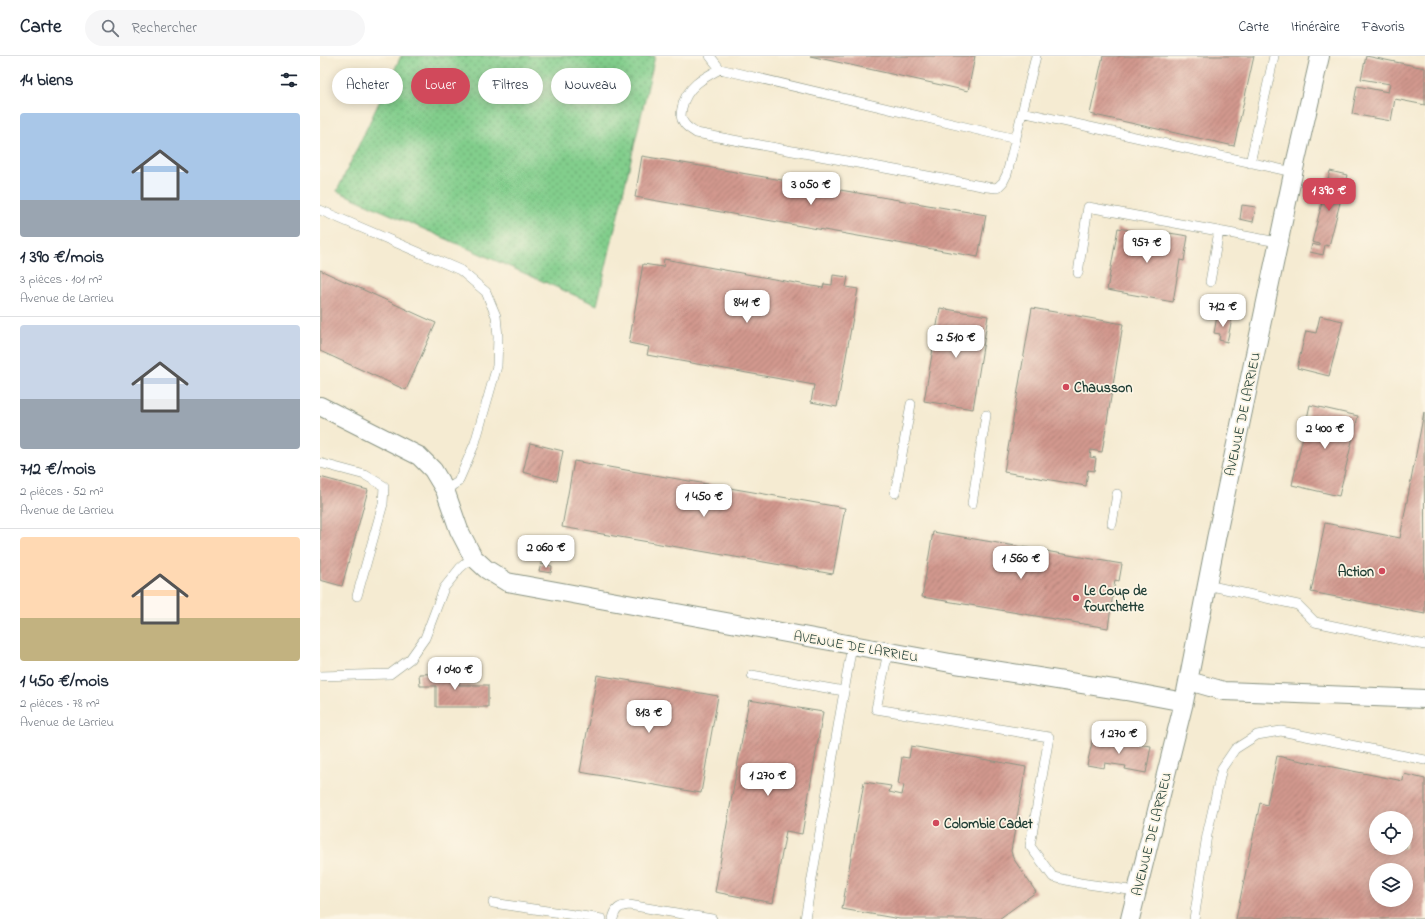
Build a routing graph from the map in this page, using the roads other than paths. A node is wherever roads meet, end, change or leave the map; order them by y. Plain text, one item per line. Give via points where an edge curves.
1 (710, 56) edge
2 (1036, 56) edge
3 (1274, 56) edge
4 (1320, 56) edge
5 (720, 69) junction
6 (1022, 112) junction
7 (1016, 138) junction
8 (1250, 163) junction
9 (1293, 172) junction
10 (320, 210) edge
11 (1219, 231) junction
12 (1278, 242) junction
13 (1078, 273) dead end
14 (1210, 282) dead end
15 (911, 404) dead end
16 (320, 406) edge
17 (986, 415) dead end
18 (320, 463) edge
19 (446, 490) junction
20 (895, 492) dead end
21 (1117, 494) dead end
22 (972, 504) dead end
23 (1112, 524) dead end
24 (473, 557) junction
25 (1207, 585) junction
26 (357, 596) dead end
27 (852, 645) junction
28 (1425, 645) edge
29 (888, 652) junction
30 (752, 675) dead end
31 (320, 676) edge
32 (1189, 681) junction
33 (844, 691) junction
34 (1425, 699) edge
35 (1184, 702) junction
36 (1425, 760) edge
37 (1136, 891) junction
38 (493, 903) dead end
39 (602, 919) edge
40 (613, 919) edge
41 (712, 919) edge
42 (805, 919) edge
43 (1130, 919) edge
44 (1194, 919) edge

1 - 5 lane
2 - 6 lane
3 - 8 lane
4 - 9 street, AVENUE DE LARRIEU
5 - 7 lane
5 - 7 lane via 690,89 683,103 681,116 684,124 696,133 997,188 1005,178
6 - 7 lane
6 - 8 lane
8 - 9 lane
9 - 12 street, AVENUE DE LARRIEU
10 - 19 lane via 460,270 486,292 496,316 497,366 475,443 458,482
11 - 12 lane
11 - 13 lane via 1088,207
11 - 14 lane
12 - 25 street, AVENUE DE LARRIEU
15 - 20 lane
16 - 19 street, AVENUE DE LARRIEU via 419,456 433,470
17 - 22 lane
18 - 26 lane via 365,475 384,486 383,504
19 - 24 street, AVENUE DE LARRIEU via 459,530
21 - 23 lane
24 - 27 street, AVENUE DE LARRIEU via 486,570 507,582 528,587
24 - 31 lane via 444,588 425,638 410,659 390,674
25 - 28 lane via 1298,605 1315,622
25 - 32 street, AVENUE DE LARRIEU
27 - 29 street, AVENUE DE LARRIEU
27 - 33 lane
29 - 35 street, AVENUE DE LARRIEU
29 - 37 lane via 876,709 1049,737 1030,846 1053,877
30 - 33 lane
32 - 34 street via 1224,691
32 - 35 street, AVENUE DE LARRIEU
33 - 42 lane
35 - 37 street, AVENUE DE LARRIEU
36 - 44 lane via 1281,731 1258,735 1235,749 1222,768 1207,835
37 - 43 street, AVENUE DE LARRIEU
38 - 39 lane
40 - 41 lane via 618,908 629,905

